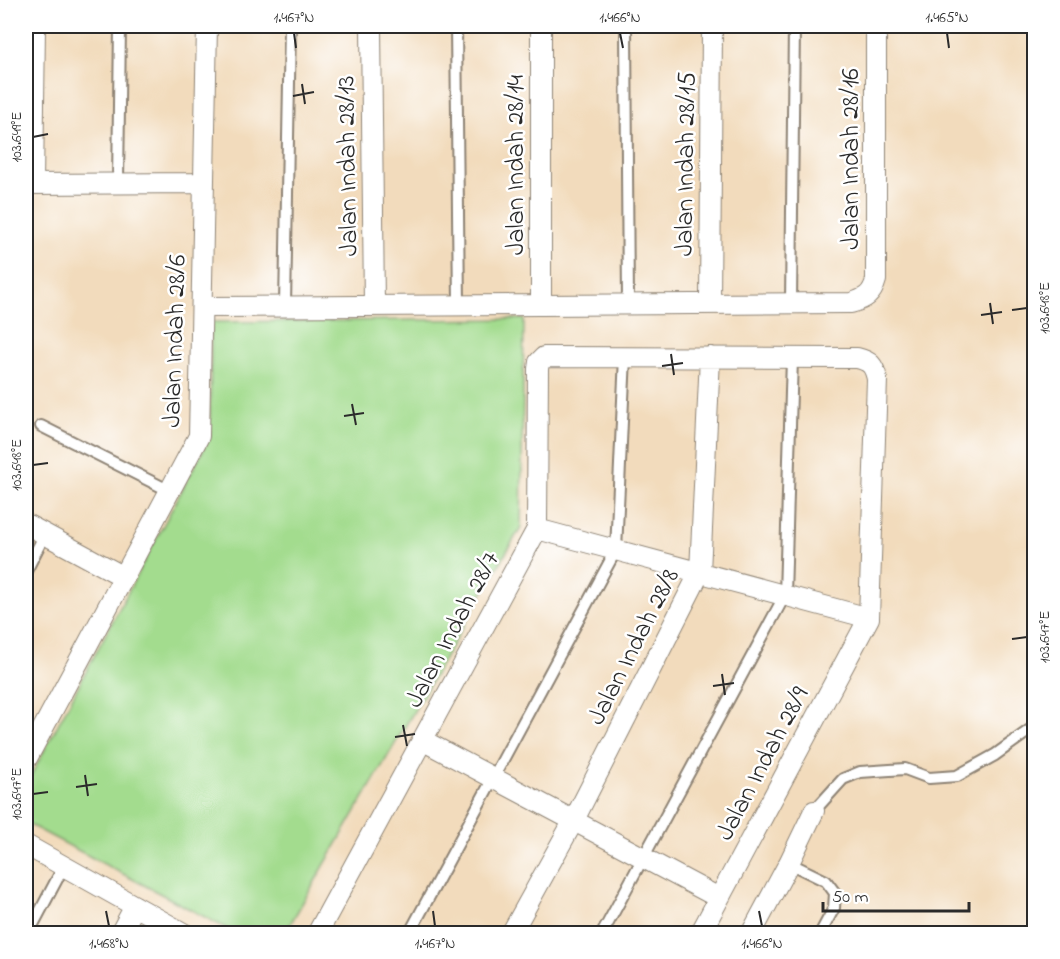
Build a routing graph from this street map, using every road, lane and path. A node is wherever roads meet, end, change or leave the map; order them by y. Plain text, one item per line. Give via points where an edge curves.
1 (35, 26) edge
2 (120, 26) edge
3 (207, 26) edge
4 (290, 26) edge
5 (371, 26) edge
6 (456, 26) edge
7 (541, 26) edge
8 (626, 26) edge
9 (712, 26) edge
10 (794, 26) edge
11 (876, 26) edge
12 (118, 183) junction
13 (204, 183) junction
14 (29, 184) edge
15 (791, 303) junction
16 (628, 304) junction
17 (710, 304) junction
18 (459, 305) junction
19 (541, 305) junction
20 (285, 306) junction
21 (374, 306) junction
22 (202, 307) junction
23 (624, 357) junction
24 (710, 357) junction
25 (792, 358) junction
26 (41, 426) dead end
27 (170, 491) junction
28 (26, 524) edge
29 (537, 529) junction
30 (45, 534) junction
31 (616, 550) junction
32 (26, 571) edge
33 (700, 572) junction
34 (124, 577) junction
35 (785, 595) junction
36 (869, 618) junction
37 (1035, 727) edge
38 (422, 740) junction
39 (26, 760) edge
40 (494, 778) junction
41 (814, 811) joint
42 (574, 820) junction
43 (26, 844) edge
44 (643, 857) junction
45 (789, 863) junction
46 (64, 866) junction
47 (719, 897) junction
48 (135, 906) junction
49 (28, 933) edge
50 (120, 933) edge
51 (185, 933) edge
52 (317, 933) edge
53 (410, 933) edge
54 (511, 933) edge
55 (602, 933) edge
56 (700, 933) edge
57 (751, 933) edge
58 (820, 933) edge

1 - 14 street
2 - 12 lane
3 - 13 street, Jalan Indah 28/6
4 - 20 lane
5 - 21 street, Jalan Indah 28/13
6 - 18 lane
7 - 19 street, Jalan Indah 28/14
8 - 16 lane
9 - 17 street, Jalan Indah 28/15
10 - 15 lane
11 - 15 street, Jalan Indah 28/16 via 873,292 851,303
12 - 13 street
12 - 14 street
13 - 22 street, Jalan Indah 28/6
15 - 17 street
16 - 17 street
16 - 19 street
18 - 19 street
18 - 21 street
20 - 21 street
20 - 22 street
22 - 27 street, Jalan Indah 28/6 via 200,436
23 - 24 street
23 - 29 street, Jalan Indah 28/7 via 544,357 539,362
23 - 31 lane
24 - 25 street
24 - 33 street, Jalan Indah 28/8
25 - 35 lane
25 - 36 street, Jalan Indah 28/9 via 857,358 874,368 877,379
26 - 27 lane
27 - 34 street, Jalan Indah 28/6
28 - 30 street
29 - 31 street
29 - 38 street, Jalan Indah 28/7
30 - 32 lane
30 - 34 street
31 - 33 street
31 - 40 lane
33 - 35 street
33 - 42 street, Jalan Indah 28/8
34 - 39 street, Jalan Indah 28/6
35 - 36 street
35 - 44 lane
36 - 47 street, Jalan Indah 28/9
37 - 41 lane via 957,776 929,778 905,769 860,772 843,779
38 - 40 street
38 - 52 street, Jalan Indah 28/7
40 - 42 street
40 - 53 lane
41 - 45 street
42 - 44 street
42 - 54 street, Jalan Indah 28/8
43 - 46 street
44 - 47 street
44 - 55 lane
45 - 57 street
45 - 58 lane via 826,881 835,893 834,908
46 - 48 street
46 - 49 lane
47 - 56 street, Jalan Indah 28/9
48 - 50 street
48 - 51 street

